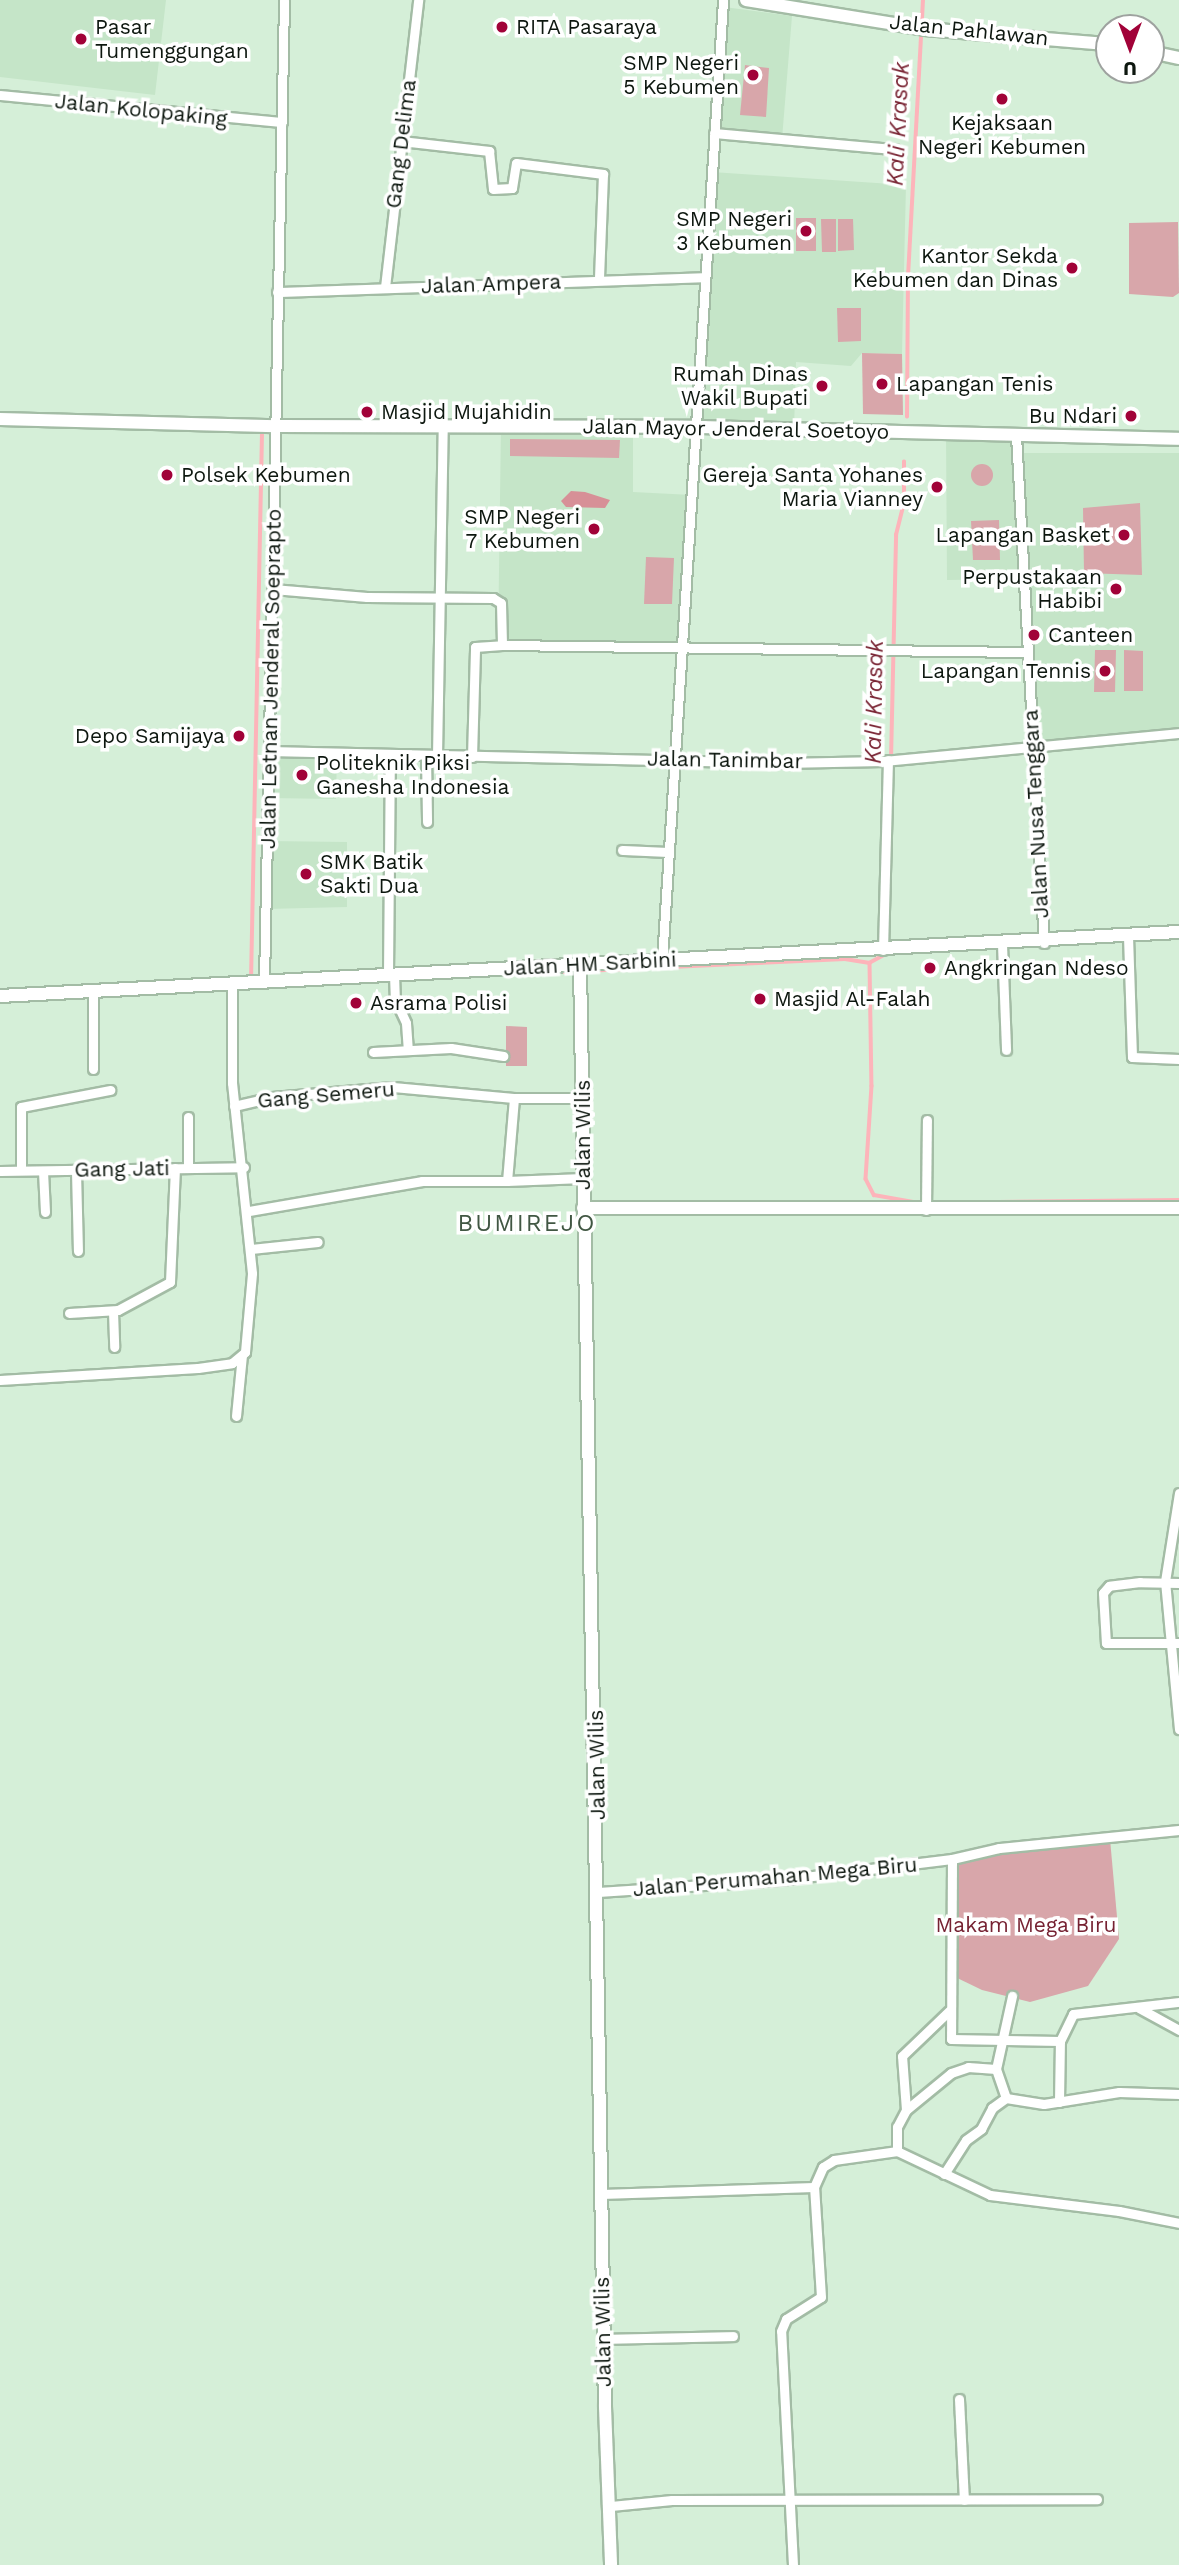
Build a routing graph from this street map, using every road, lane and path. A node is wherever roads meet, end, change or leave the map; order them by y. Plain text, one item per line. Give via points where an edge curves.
1 (284, 0) edge
2 (418, 0) edge
3 (723, 0) edge
4 (746, 0) edge
5 (1095, 43) edge
6 (0, 95) edge
7 (282, 122) junction
8 (715, 133) junction
9 (401, 141) junction
10 (895, 149) dead end
11 (705, 276) junction
12 (599, 280) junction
13 (385, 287) junction
14 (277, 292) junction
15 (0, 419) edge
16 (276, 426) junction
17 (443, 426) junction
18 (696, 427) junction
19 (1016, 435) junction
20 (1179, 439) edge
21 (273, 589) junction
22 (440, 597) junction
23 (502, 645) junction
24 (682, 648) junction
25 (1026, 652) junction
26 (1179, 733) edge
27 (1032, 745) junction
28 (269, 751) junction
29 (390, 754) junction
30 (432, 755) junction
31 (472, 757) junction
32 (675, 758) junction
33 (891, 760) junction
34 (427, 822) dead end
35 (622, 850) dead end
36 (669, 852) junction
37 (1179, 932) edge
38 (1128, 936) junction
39 (1044, 943) junction
40 (1002, 944) junction
41 (883, 950) junction
42 (662, 960) junction
43 (581, 969) junction
44 (392, 975) junction
45 (260, 981) junction
46 (236, 982) junction
47 (93, 991) junction
48 (0, 996) edge
49 (408, 1049) junction
50 (1006, 1050) dead end
51 (373, 1052) dead end
52 (503, 1056) dead end
53 (1179, 1059) edge
54 (93, 1069) dead end
55 (110, 1090) dead end
56 (514, 1098) junction
57 (585, 1098) junction
58 (234, 1106) junction
59 (188, 1117) dead end
60 (927, 1120) dead end
61 (244, 1167) junction
62 (175, 1168) junction
63 (188, 1168) junction
64 (21, 1170) junction
65 (0, 1171) edge
66 (43, 1171) junction
67 (76, 1171) junction
68 (583, 1178) junction
69 (508, 1181) junction
70 (583, 1208) junction
71 (1179, 1208) edge
72 (926, 1210) junction
73 (249, 1211) junction
74 (44, 1212) dead end
75 (318, 1242) dead end
76 (251, 1249) junction
77 (78, 1251) dead end
78 (113, 1311) junction
79 (69, 1313) dead end
80 (114, 1346) dead end
81 (242, 1355) junction
82 (0, 1380) edge
83 (236, 1416) dead end
84 (1179, 1493) edge
85 (1165, 1581) junction
86 (1179, 1583) edge
87 (1174, 1643) edge
88 (1179, 1729) edge
89 (1179, 1830) edge
90 (952, 1859) junction
91 (598, 1892) junction
92 (1012, 1996) dead end
93 (1179, 2002) edge
94 (1139, 2008) junction
95 (949, 2011) junction
96 (1179, 2029) edge
97 (1000, 2040) junction
98 (1060, 2041) junction
99 (996, 2069) junction
100 (1179, 2094) edge
101 (1006, 2098) junction
102 (1059, 2102) junction
103 (906, 2110) junction
104 (897, 2151) junction
105 (944, 2174) junction
106 (814, 2187) junction
107 (601, 2194) junction
108 (1179, 2223) edge
109 (733, 2336) dead end
110 (604, 2339) junction
111 (959, 2399) dead end
112 (964, 2500) junction
113 (1097, 2500) dead end
114 (790, 2501) junction
115 (611, 2506) junction
116 (611, 2565) edge
117 (793, 2565) edge

1 - 7 street, Jalan Letnan Jenderal Soeprapto
2 - 9 street, Gang Delima
3 - 8 street
4 - 5 main road, Jalan Pahlawan via 921,28
6 - 7 street, Jalan Kolopaking
7 - 14 street, Jalan Letnan Jenderal Soeprapto
8 - 10 street
8 - 11 street
9 - 12 street via 489,151 493,189 512,188 516,163 603,174
9 - 13 street, Gang Delima
11 - 12 street, Jalan Ampera
11 - 18 street
12 - 13 street, Jalan Ampera
13 - 14 street, Jalan Ampera
14 - 16 street, Jalan Letnan Jenderal Soeprapto
15 - 16 main road, Jalan Mayor Jenderal Soetoyo
16 - 17 main road, Jalan Mayor Jenderal Soetoyo
16 - 21 street, Jalan Letnan Jenderal Soeprapto
17 - 18 main road, Jalan Mayor Jenderal Soetoyo
17 - 22 street
18 - 19 main road, Jalan Mayor Jenderal Soetoyo
18 - 24 street
19 - 20 main road, Jalan Mayor Jenderal Soetoyo
19 - 25 street, Jalan Nusa Tenggara
21 - 22 street
21 - 28 street, Jalan Letnan Jenderal Soeprapto
22 - 23 street via 500,600
22 - 30 street
23 - 24 street
23 - 31 street via 475,648
24 - 25 street
24 - 32 street
25 - 27 street, Jalan Nusa Tenggara
26 - 27 street, Jalan Tanimbar
27 - 33 street, Jalan Tanimbar
27 - 39 street, Jalan Nusa Tenggara
28 - 29 street, Jalan Tanimbar
28 - 45 street, Jalan Letnan Jenderal Soeprapto
29 - 30 street, Jalan Tanimbar
29 - 44 street
30 - 31 street, Jalan Tanimbar
30 - 34 street
31 - 32 street, Jalan Tanimbar
32 - 33 street, Jalan Tanimbar
32 - 36 street
33 - 41 street
35 - 36 street
36 - 42 street
37 - 38 main road, Jalan HM Sarbini
38 - 39 main road, Jalan HM Sarbini
38 - 53 street via 1132,1057
39 - 40 main road, Jalan HM Sarbini
40 - 41 main road, Jalan HM Sarbini
40 - 50 street
41 - 42 main road, Jalan HM Sarbini
42 - 43 main road, Jalan HM Sarbini
43 - 44 main road, Jalan HM Sarbini
43 - 57 main road, Jalan Wilis
44 - 45 main road, Jalan HM Sarbini
44 - 49 street
45 - 46 main road, Jalan HM Sarbini
46 - 47 main road, Jalan HM Sarbini
46 - 58 street, Gang Semeru
47 - 48 main road, Jalan HM Sarbini
47 - 54 street
49 - 51 street
49 - 52 street via 460,1048
55 - 64 street via 21,1107
56 - 57 street, Gang Semeru
56 - 58 street, Gang Semeru via 393,1087 272,1097
56 - 69 street
57 - 68 main road, Jalan Wilis
58 - 61 street
59 - 63 street
60 - 72 street
61 - 63 street, Gang Jati
61 - 73 street
62 - 63 street, Gang Jati
62 - 67 street, Gang Jati
62 - 78 street via 170,1282
64 - 65 street, Gang Jati
64 - 66 street, Gang Jati
66 - 67 street, Gang Jati
66 - 74 street
67 - 77 street
68 - 69 street
68 - 70 main road, Jalan Wilis
69 - 73 street via 422,1181
70 - 72 main road
70 - 91 main road, Jalan Wilis
71 - 72 main road
73 - 76 street
75 - 76 street
76 - 81 street via 250,1312
78 - 79 street
78 - 80 street
81 - 82 street via 232,1363 198,1368
81 - 83 street
84 - 85 street
85 - 86 street
85 - 87 street
85 - 87 street via 1107,1588 1103,1593 1105,1641
87 - 88 street
89 - 90 street, Jalan Perumahan Mega Biru via 999,1848
90 - 91 street, Jalan Perumahan Mega Biru via 780,1880
90 - 95 street
91 - 107 main road, Jalan Wilis
92 - 97 street
93 - 94 street
94 - 96 street
94 - 98 street via 1073,2014
95 - 97 street via 951,2039
95 - 103 street via 902,2056
97 - 98 street
97 - 99 street
98 - 102 street
99 - 101 street
99 - 103 street via 960,2068
100 - 102 street via 1119,2092
101 - 102 street
101 - 105 street via 992,2108
103 - 104 street via 897,2127
104 - 105 street
104 - 106 street via 834,2160 823,2167
105 - 108 street via 990,2194
106 - 107 street
106 - 114 street via 821,2297 786,2319 781,2331
107 - 110 main road, Jalan Wilis
109 - 110 street
110 - 115 main road, Jalan Wilis
111 - 112 street
112 - 113 street
112 - 114 street
114 - 115 street via 672,2500
114 - 117 street
115 - 116 main road, Jalan Wilis

